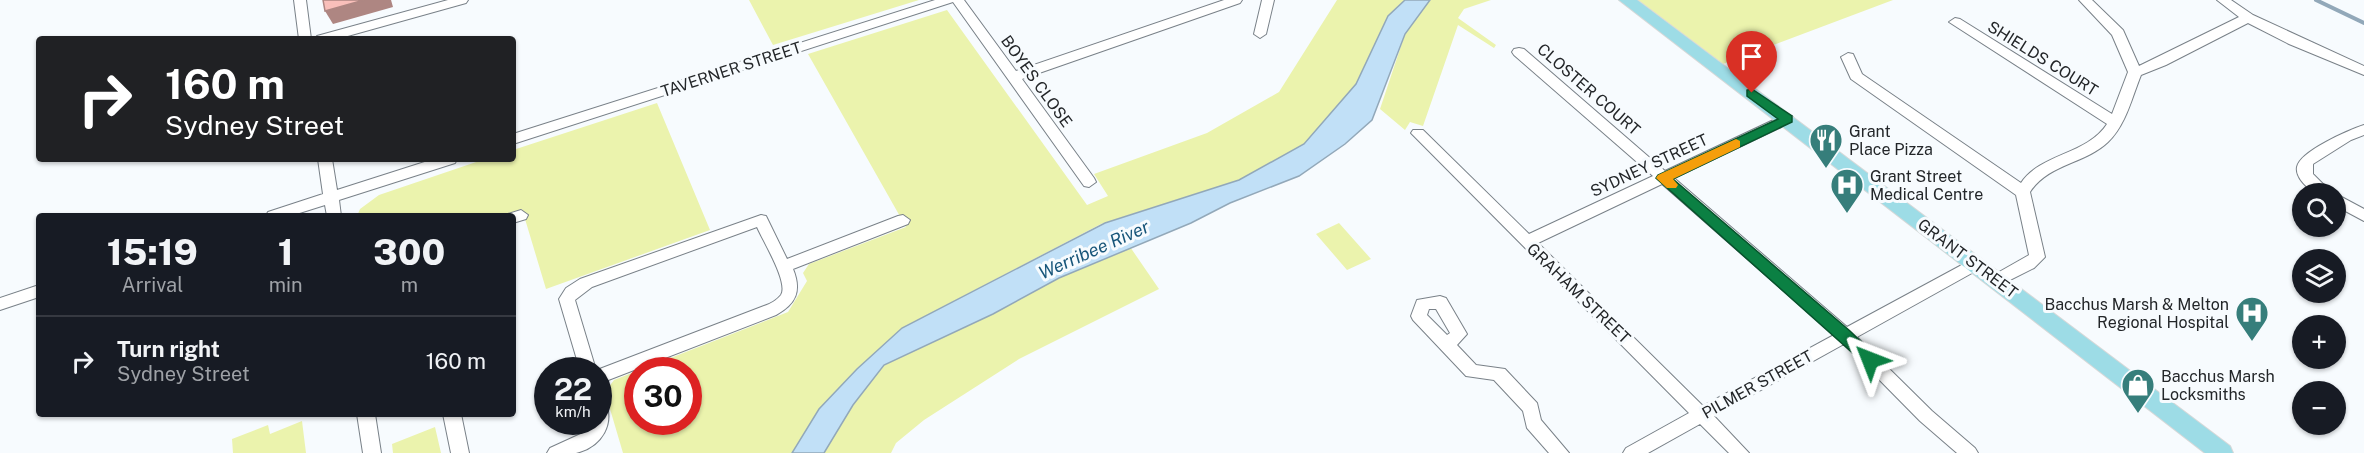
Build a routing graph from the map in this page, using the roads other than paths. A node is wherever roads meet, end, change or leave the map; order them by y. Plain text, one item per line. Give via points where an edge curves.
1 (300, 0) edge
2 (462, 0) edge
3 (948, 0) edge
4 (958, 0) edge
5 (1236, 0) edge
6 (1268, 0) edge
7 (1627, 0) edge
8 (2085, 0) edge
9 (2223, 0) edge
10 (2248, 18) junction
11 (1955, 22) dead end
12 (1260, 34) dead end
13 (306, 36) edge
14 (333, 36) edge
15 (1519, 52) dead end
16 (1848, 57) dead end
17 (2364, 71) edge
18 (2135, 72) junction
19 (1012, 77) junction
20 (1787, 119) junction
21 (2114, 122) junction
22 (2364, 130) edge
23 (1418, 133) dead end
24 (516, 138) edge
25 (325, 162) edge
26 (441, 162) edge
27 (1663, 178) junction
28 (1089, 182) dead end
29 (2311, 183) edge
30 (2023, 192) junction
31 (331, 197) junction
32 (2346, 205) edge
33 (282, 213) edge
34 (334, 213) edge
35 (2364, 216) edge
36 (903, 220) dead end
37 (1527, 242) junction
38 (1976, 264) junction
39 (785, 266) junction
40 (1998, 280) junction
41 (36, 292) edge
42 (0, 304) edge
43 (1845, 335) junction
44 (1448, 344) dead end
45 (584, 357) edge
46 (612, 372) edge
47 (1701, 415) junction
48 (366, 417) edge
49 (453, 417) edge
50 (592, 435) edge
51 (372, 453) edge
52 (460, 453) edge
53 (556, 453) edge
54 (1560, 453) edge
55 (1632, 453) edge
56 (1740, 453) edge
57 (1969, 453) edge
58 (2222, 453) edge

1 - 13 street
2 - 14 street
3 - 24 street, TAVERNER STREET
4 - 19 street, BOYES CLOSE
5 - 19 street
6 - 12 street
7 - 20 main road, GRANT STREET
8 - 18 street via 2118,33
9 - 10 street
10 - 17 street
10 - 18 street
11 - 21 street, SHIELDS COURT
15 - 27 street, CLOSTER COURT
16 - 30 street via 1856,76
18 - 21 street
19 - 28 street, BOYES CLOSE
20 - 27 street, SYDNEY STREET
20 - 38 main road, GRANT STREET
21 - 30 street via 2103,139 2030,179
22 - 29 street via 2307,161 2304,172
23 - 37 street, GRAHAM STREET
25 - 31 street
26 - 31 street
27 - 37 street, SYDNEY STREET
27 - 43 street, CLOSTER COURT
30 - 40 street via 2037,256
31 - 33 street
31 - 34 street
32 - 35 street
36 - 39 street
37 - 47 street, GRAHAM STREET
38 - 40 main road, GRANT STREET
38 - 43 street, PILMER STREET
39 - 45 street via 759,214 586,283 567,299
39 - 46 street via 792,282 791,294 771,312
40 - 58 main road, GRANT STREET
41 - 42 street
43 - 47 street, PILMER STREET
43 - 57 street, CLOSTER COURT
44 - 54 street via 1472,370 1499,374 1531,408 1533,423
47 - 55 street, PILMER STREET
47 - 56 street, GRAHAM STREET
48 - 51 street
49 - 52 street
50 - 53 street

